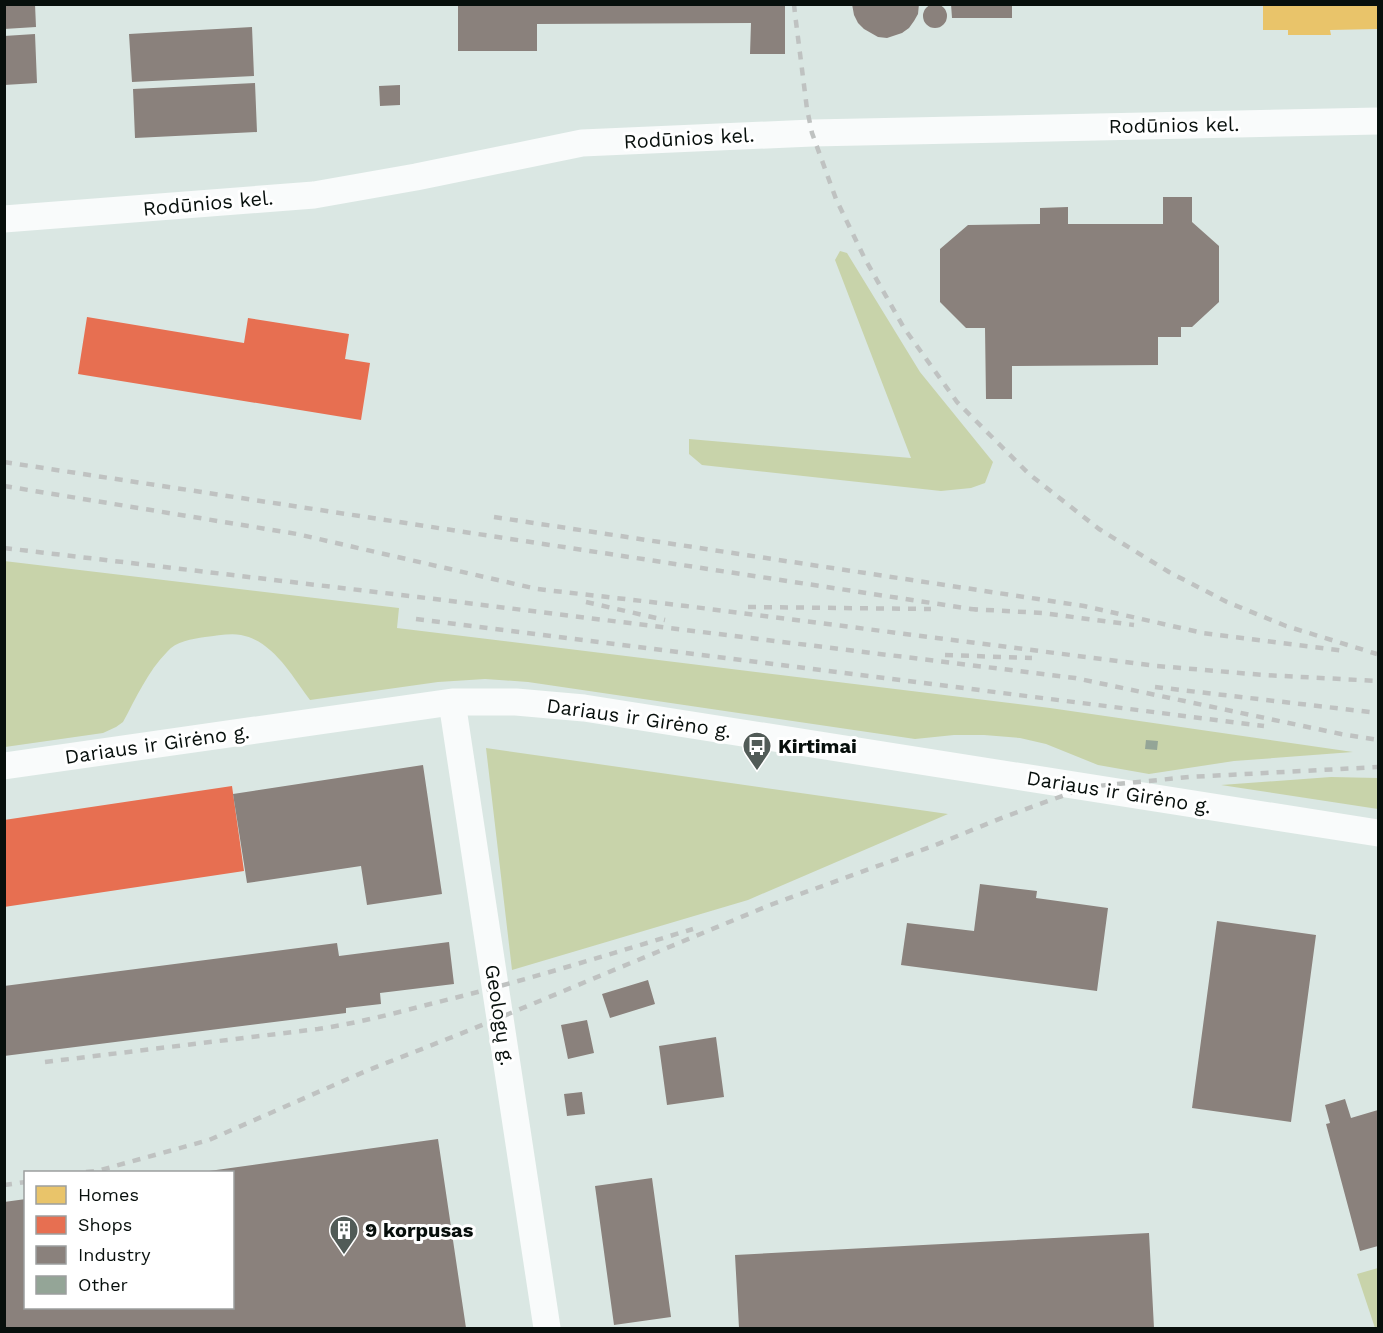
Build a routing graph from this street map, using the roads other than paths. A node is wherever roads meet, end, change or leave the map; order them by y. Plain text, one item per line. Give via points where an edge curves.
1 (1378, 121) edge
2 (4, 219) edge
3 (452, 702) junction
4 (4, 766) edge
5 (1378, 833) edge
6 (547, 1329) edge

1 - 2 street, Rodūnios kel. via 812,132 582,143 314,195
3 - 4 street, Dariaus ir Girėno g.
3 - 5 street, Dariaus ir Girėno g. via 584,708
3 - 6 street, Geologų g.

